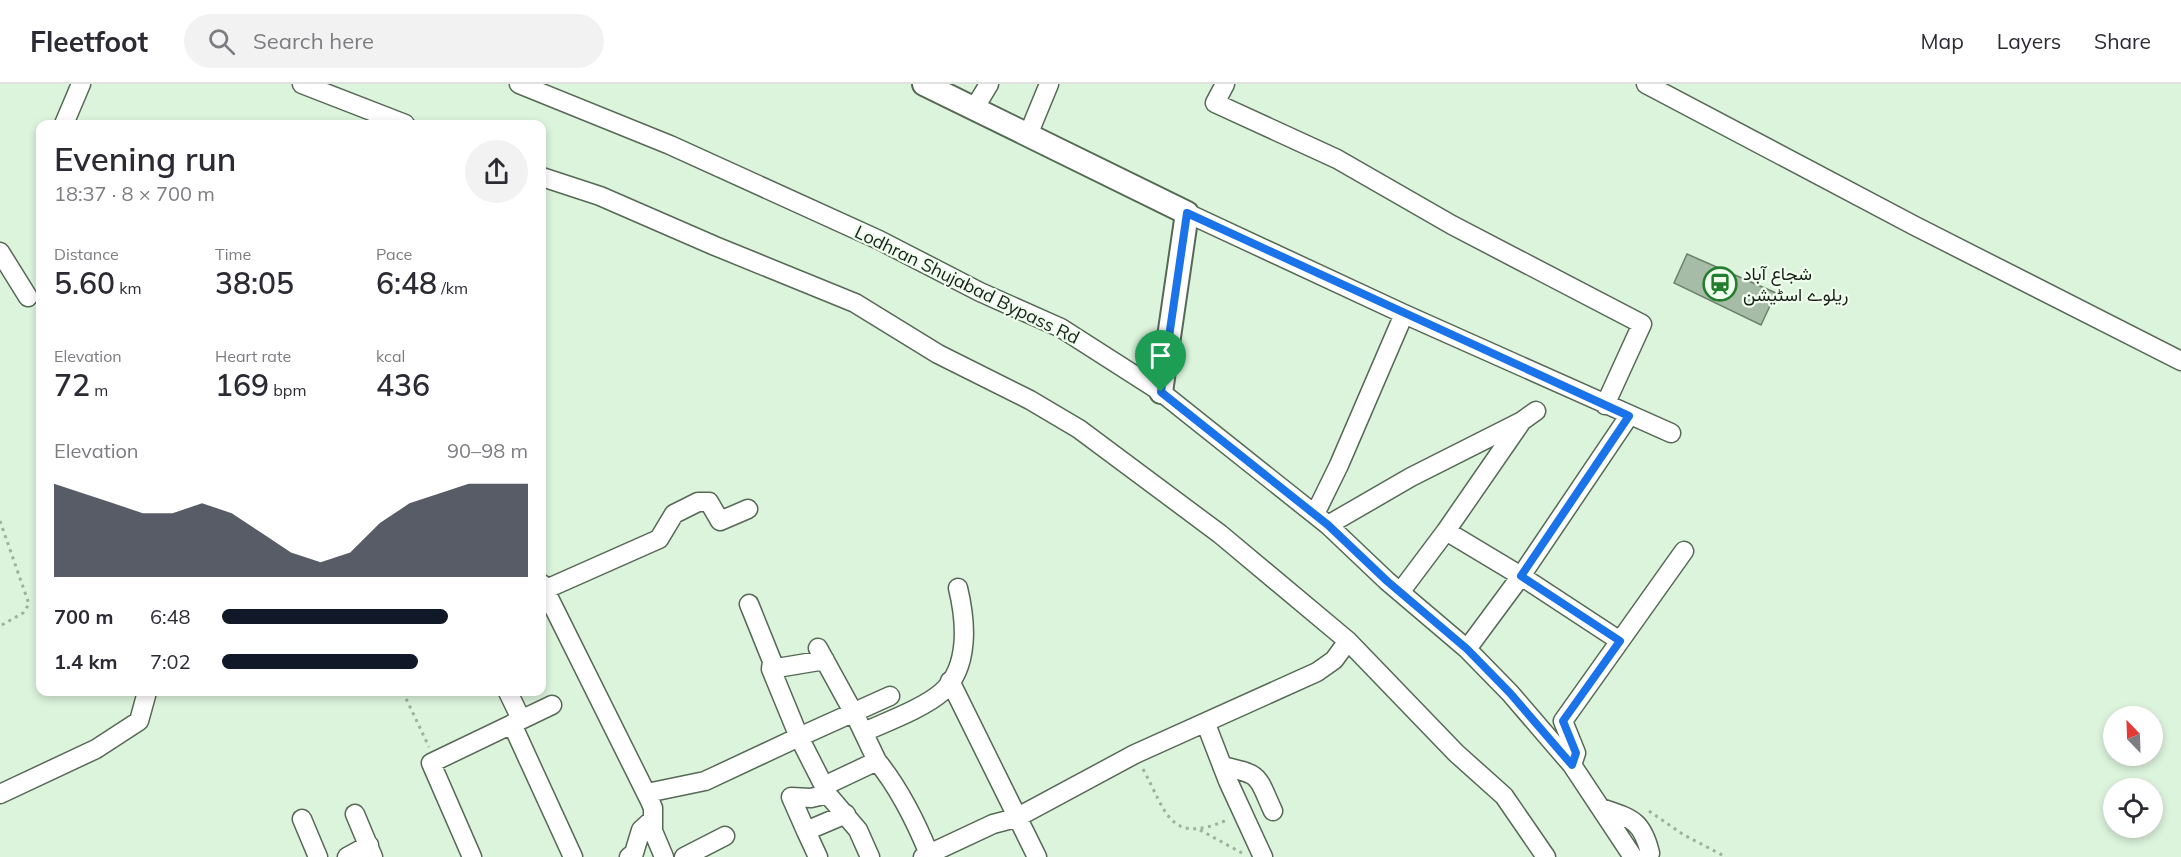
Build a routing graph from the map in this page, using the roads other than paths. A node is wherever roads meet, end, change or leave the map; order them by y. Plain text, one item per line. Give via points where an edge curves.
1 (81, 84) edge
2 (302, 84) edge
3 (519, 84) edge
4 (924, 84) edge
5 (989, 84) edge
6 (1049, 84) edge
7 (1225, 84) edge
8 (1646, 84) edge
9 (974, 109) junction
10 (364, 116) edge
11 (66, 120) edge
12 (384, 120) edge
13 (1028, 135) junction
14 (546, 178) edge
15 (1187, 213) junction
16 (0, 252) edge
17 (28, 297) dead end
18 (1404, 314) junction
19 (2181, 361) edge
20 (1161, 392) junction
21 (1605, 405) junction
22 (1629, 416) junction
23 (1671, 433) dead end
24 (748, 509) dead end
25 (1321, 519) junction
26 (1446, 531) junction
27 (1684, 551) dead end
28 (1521, 576) junction
29 (546, 586) edge
30 (958, 588) dead end
31 (1401, 591) junction
32 (546, 593) edge
33 (749, 604) dead end
34 (1348, 641) junction
35 (1620, 641) junction
36 (1467, 649) junction
37 (771, 669) junction
38 (950, 681) junction
39 (146, 696) edge
40 (509, 696) edge
41 (890, 696) dead end
42 (552, 705) dead end
43 (854, 714) junction
44 (516, 722) junction
45 (1206, 724) junction
46 (864, 732) junction
47 (799, 737) junction
48 (877, 761) junction
49 (1572, 765) junction
50 (1222, 766) junction
51 (826, 790) junction
52 (647, 793) junction
53 (0, 794) edge
54 (1601, 807) junction
55 (1273, 811) dead end
56 (356, 814) dead end
57 (846, 814) junction
58 (1016, 818) junction
59 (302, 819) dead end
60 (652, 820) junction
61 (806, 831) junction
62 (725, 836) dead end
63 (371, 851) edge
64 (926, 856) edge
65 (318, 857) edge
66 (347, 857) edge
67 (472, 857) edge
68 (573, 857) edge
69 (629, 857) edge
70 (664, 857) edge
71 (684, 857) edge
72 (818, 857) edge
73 (870, 857) edge
74 (1037, 857) edge
75 (1263, 857) edge
76 (1546, 857) edge
77 (1633, 857) edge
78 (1647, 857) edge

1 - 11 street
2 - 10 street
3 - 20 street, Lodhran Shujabad Bypass Rd via 670,145 879,240 1061,328
4 - 9 main road
5 - 9 street
6 - 13 street
7 - 21 street via 1215,103 1337,159 1452,225 1642,324
8 - 19 street
9 - 13 main road
10 - 12 street
13 - 15 main road
14 - 34 street via 600,196 855,303 938,354 1030,400 1079,429 1220,534
15 - 18 street
15 - 20 main road
16 - 17 street
18 - 21 street
18 - 25 street via 1339,465
20 - 25 street, Lodhran Shujabad Bypass Rd
21 - 22 street
22 - 23 street
22 - 28 street
24 - 29 street via 720,522 709,502 698,502 674,514 659,538
25 - 26 street via 1529,416
25 - 31 street, Lodhran Shujabad Bypass Rd
26 - 28 street
26 - 31 street
27 - 35 street
28 - 35 street
28 - 36 street
30 - 38 street via 964,612 963,644 960,667
31 - 36 street, Lodhran Shujabad Bypass Rd
32 - 52 street
33 - 37 street via 772,660
34 - 45 street via 1334,660 1317,672
34 - 76 street via 1455,753 1504,796
35 - 49 street via 1563,721 1576,753
36 - 49 street, Lodhran Shujabad Bypass Rd
37 - 43 street via 821,654
37 - 47 street
38 - 46 street via 942,692
38 - 58 street
39 - 53 street via 140,721 96,749
40 - 44 street
41 - 43 street
42 - 44 street
43 - 46 street
43 - 47 street
44 - 67 street via 431,764
44 - 68 street
45 - 50 street
45 - 58 street via 1135,754
46 - 48 street
47 - 51 street
47 - 52 street via 705,781
48 - 51 street
48 - 64 street via 902,799
49 - 54 street, Lodhran Shujabad Bypass Rd
50 - 55 street via 1253,773
50 - 75 street
51 - 57 street
51 - 61 street via 811,798 790,797
52 - 60 street via 653,808
54 - 77 street, Lodhran Shujabad Bypass Rd
54 - 78 street via 1629,817 1644,832 1650,853
56 - 63 street
57 - 61 street
57 - 73 street
58 - 64 street via 993,824
58 - 74 street
59 - 65 street
60 - 69 street via 641,830
60 - 70 street
61 - 72 street
62 - 71 street
63 - 66 street

